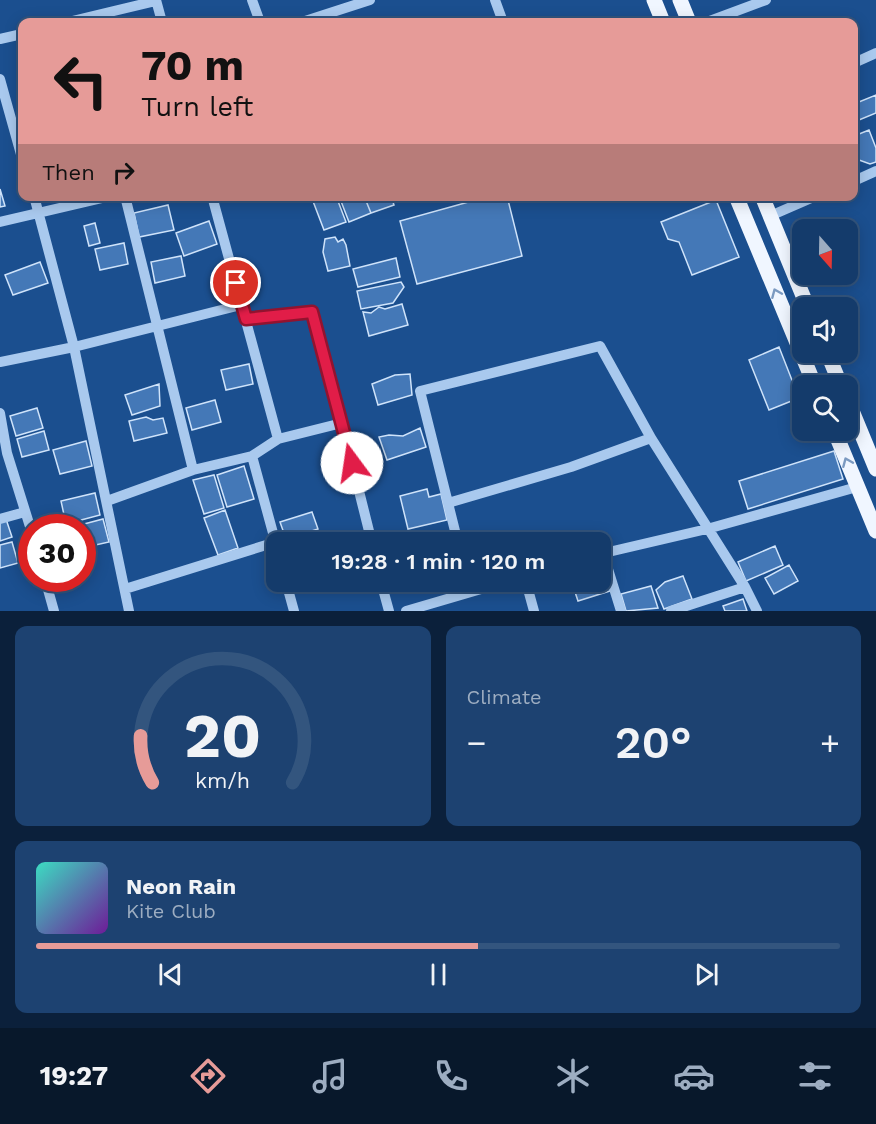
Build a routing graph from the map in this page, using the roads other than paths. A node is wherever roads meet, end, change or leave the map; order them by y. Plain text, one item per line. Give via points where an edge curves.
1 (156, 0) edge
2 (252, 0) edge
3 (370, 0) edge
4 (495, 0) edge
5 (654, 0) edge
6 (680, 0) edge
7 (765, 0) edge
8 (84, 18) edge
9 (161, 18) edge
10 (259, 18) edge
11 (314, 18) edge
12 (502, 18) edge
13 (661, 18) edge
14 (687, 18) edge
15 (718, 18) edge
16 (18, 35) edge
17 (0, 39) edge
18 (876, 53) edge
19 (858, 61) edge
20 (0, 80) edge
21 (17, 122) edge
22 (876, 171) edge
23 (858, 179) edge
24 (35, 201) edge
25 (90, 201) edge
26 (126, 201) edge
27 (213, 201) edge
28 (738, 201) edge
29 (764, 201) edge
30 (804, 201) edge
31 (39, 213) junction
32 (770, 216) junction
33 (0, 222) edge
34 (803, 297) edge
35 (241, 304) junction
36 (246, 319) junction
37 (157, 324) junction
38 (74, 347) junction
39 (0, 362) edge
40 (810, 375) edge
41 (0, 413) edge
42 (342, 423) junction
43 (858, 425) edge
44 (651, 438) junction
45 (278, 439) junction
46 (839, 441) edge
47 (252, 456) junction
48 (876, 469) edge
49 (193, 470) junction
50 (858, 487) junction
51 (107, 501) junction
52 (448, 503) junction
53 (26, 512) joint
54 (0, 519) edge
55 (707, 529) junction
56 (876, 531) edge
57 (273, 532) edge
58 (369, 532) edge
59 (455, 532) edge
60 (266, 546) edge
61 (611, 552) edge
62 (611, 581) edge
63 (745, 587) junction
64 (125, 589) junction
65 (49, 592) edge
66 (289, 592) edge
67 (384, 592) edge
68 (457, 592) edge
69 (529, 592) edge
70 (54, 611) edge
71 (129, 611) edge
72 (294, 611) edge
73 (389, 611) edge
74 (406, 611) edge
75 (534, 611) edge
76 (621, 611) edge
77 (671, 611) edge
78 (757, 611) edge

1 - 8 street
1 - 9 street
2 - 10 street
3 - 11 street
4 - 12 street
5 - 13 main road
6 - 14 main road
7 - 15 street
16 - 17 street
18 - 19 street
20 - 21 street
22 - 23 street
24 - 31 street
25 - 31 street
26 - 37 street
27 - 35 street
40 -> 28 main road
29 - 32 main road
30 - 32 street
31 - 33 street
31 - 38 street
32 - 34 main road
35 - 36 street
35 - 37 street
36 - 42 street via 312,312
36 - 45 street
37 - 38 street
37 - 49 street
38 - 39 street
38 - 51 street
41 - 53 street via 7,453
42 - 45 street
42 - 58 street
43 - 48 main road
44 - 52 street via 572,467
44 - 52 street via 600,346 420,391
44 - 55 street
45 - 47 street
50 -> 46 main road
47 - 49 street
47 - 57 street
49 - 51 street
50 - 55 street
50 - 56 main road
51 - 64 street
52 - 59 street
53 - 54 street
55 - 61 street
55 - 63 street
60 - 64 street
62 - 76 street
63 - 77 street
63 - 78 street
64 - 71 street
65 - 70 street
66 - 72 street
67 - 73 street
68 - 74 street
69 - 75 street

